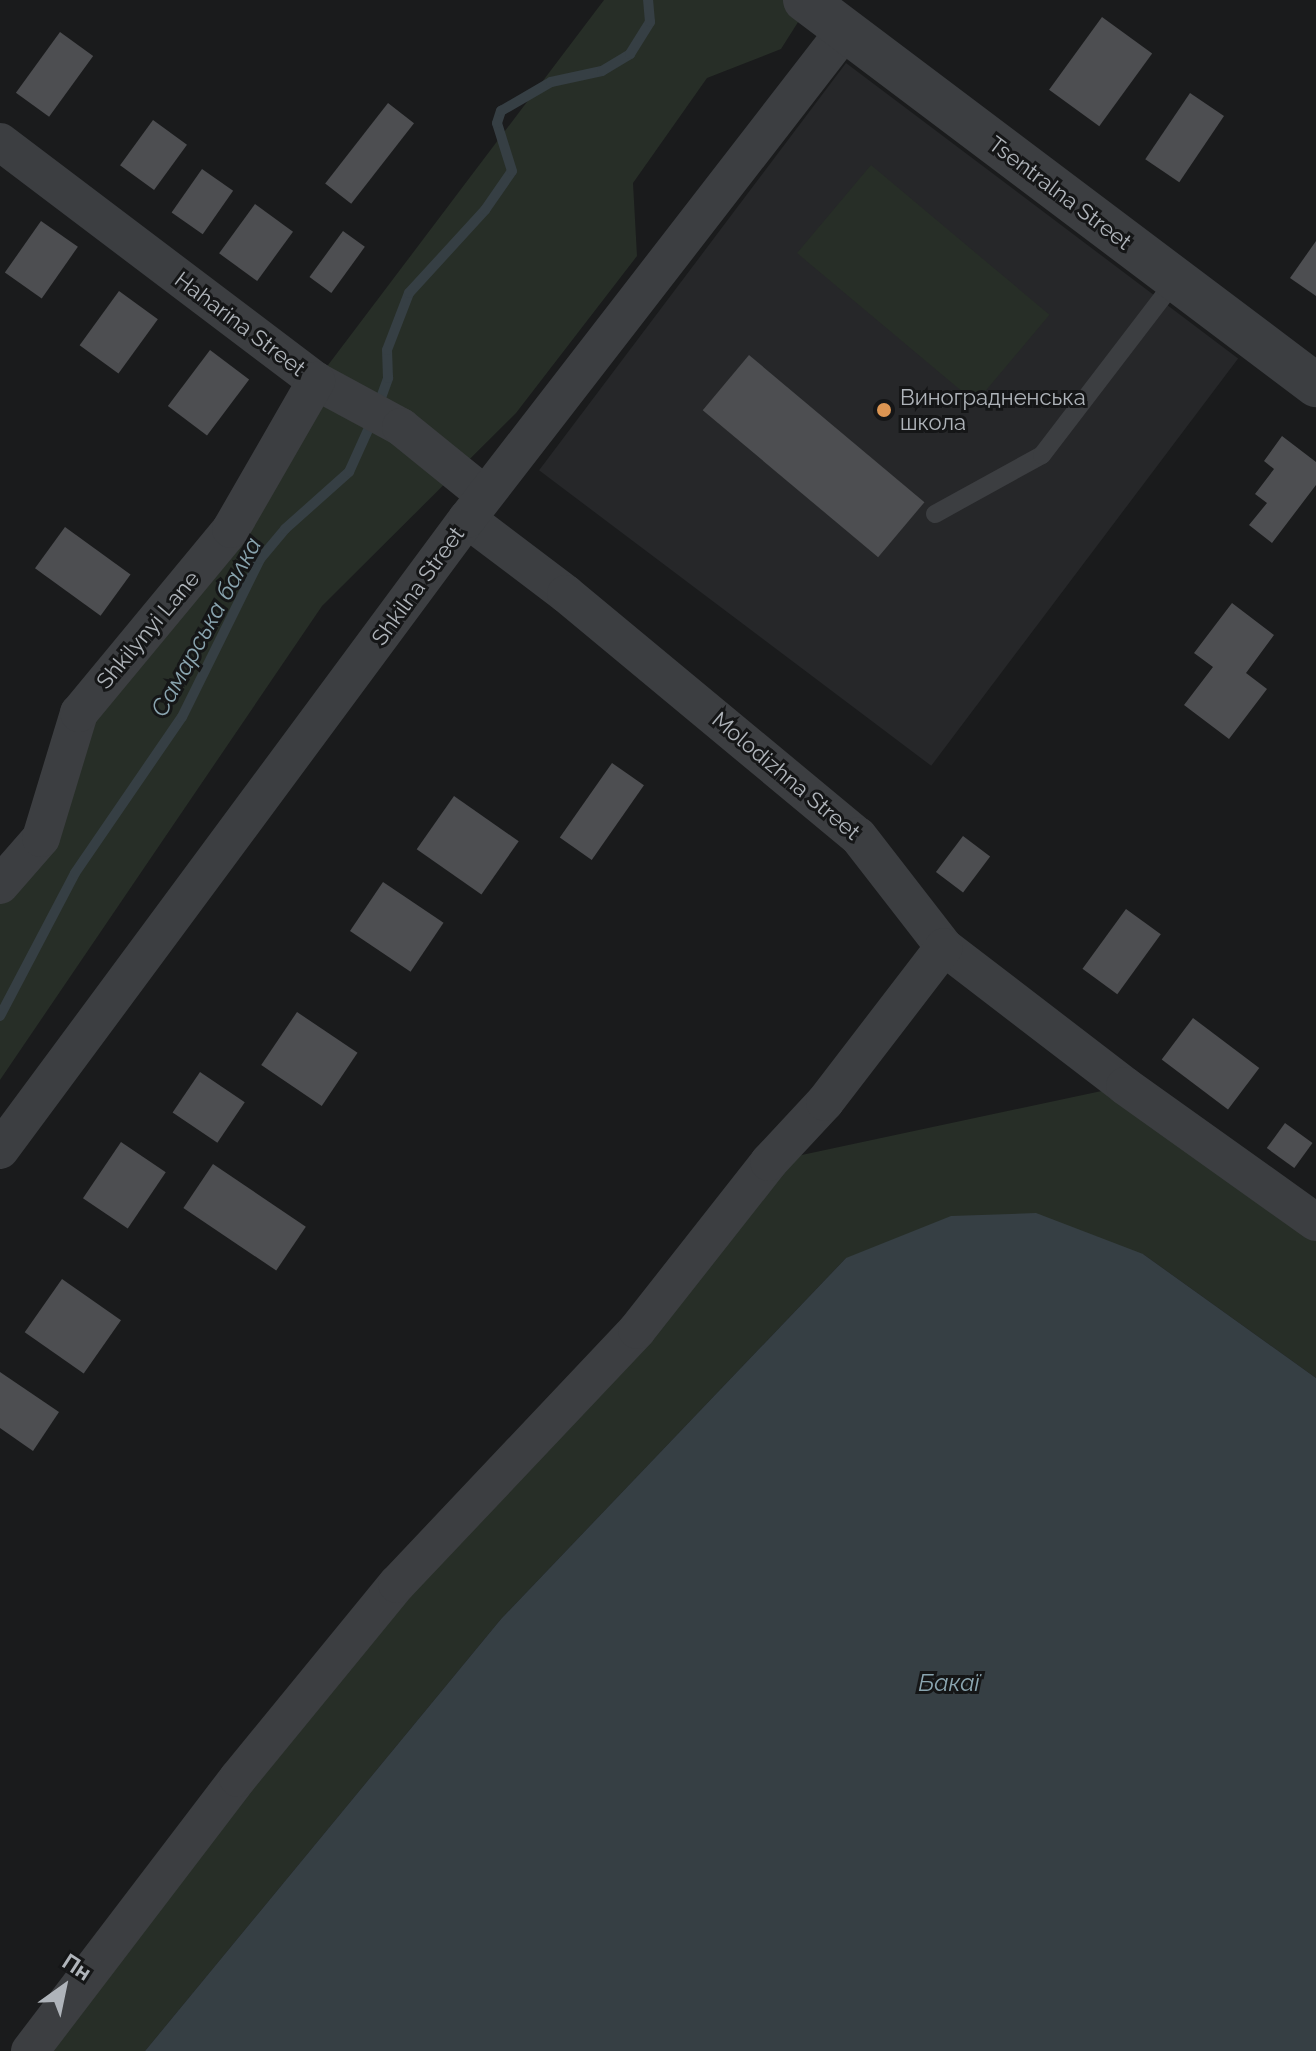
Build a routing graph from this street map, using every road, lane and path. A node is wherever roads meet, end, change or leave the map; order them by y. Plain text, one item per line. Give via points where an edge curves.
1 (805, 0) edge
2 (846, 29) junction
3 (0, 142) edge
4 (1176, 280) junction
5 (321, 385) junction
6 (1316, 385) edge
7 (476, 507) junction
8 (935, 514) dead end
9 (0, 885) edge
10 (944, 947) junction
11 (0, 1150) edge
12 (1316, 1222) edge
13 (30, 2051) edge

1 - 2 street, Tsentralna Street
2 - 4 street, Tsentralna Street
2 - 7 street, Shkilna Street
3 - 5 street, Haharina Street
4 - 6 street, Tsentralna Street
4 - 8 lane via 1042,455
5 - 7 street, Haharina Street via 401,427
5 - 9 street, Shkilynyi Lane via 231,529 79,713 41,838
7 - 10 street, Molodizhna Street via 566,594 858,836
7 - 11 street, Shkilna Street
10 - 12 street, Molodizhna Street via 1125,1086
10 - 13 street via 825,1102 769,1162 637,1330 397,1584 238,1778

